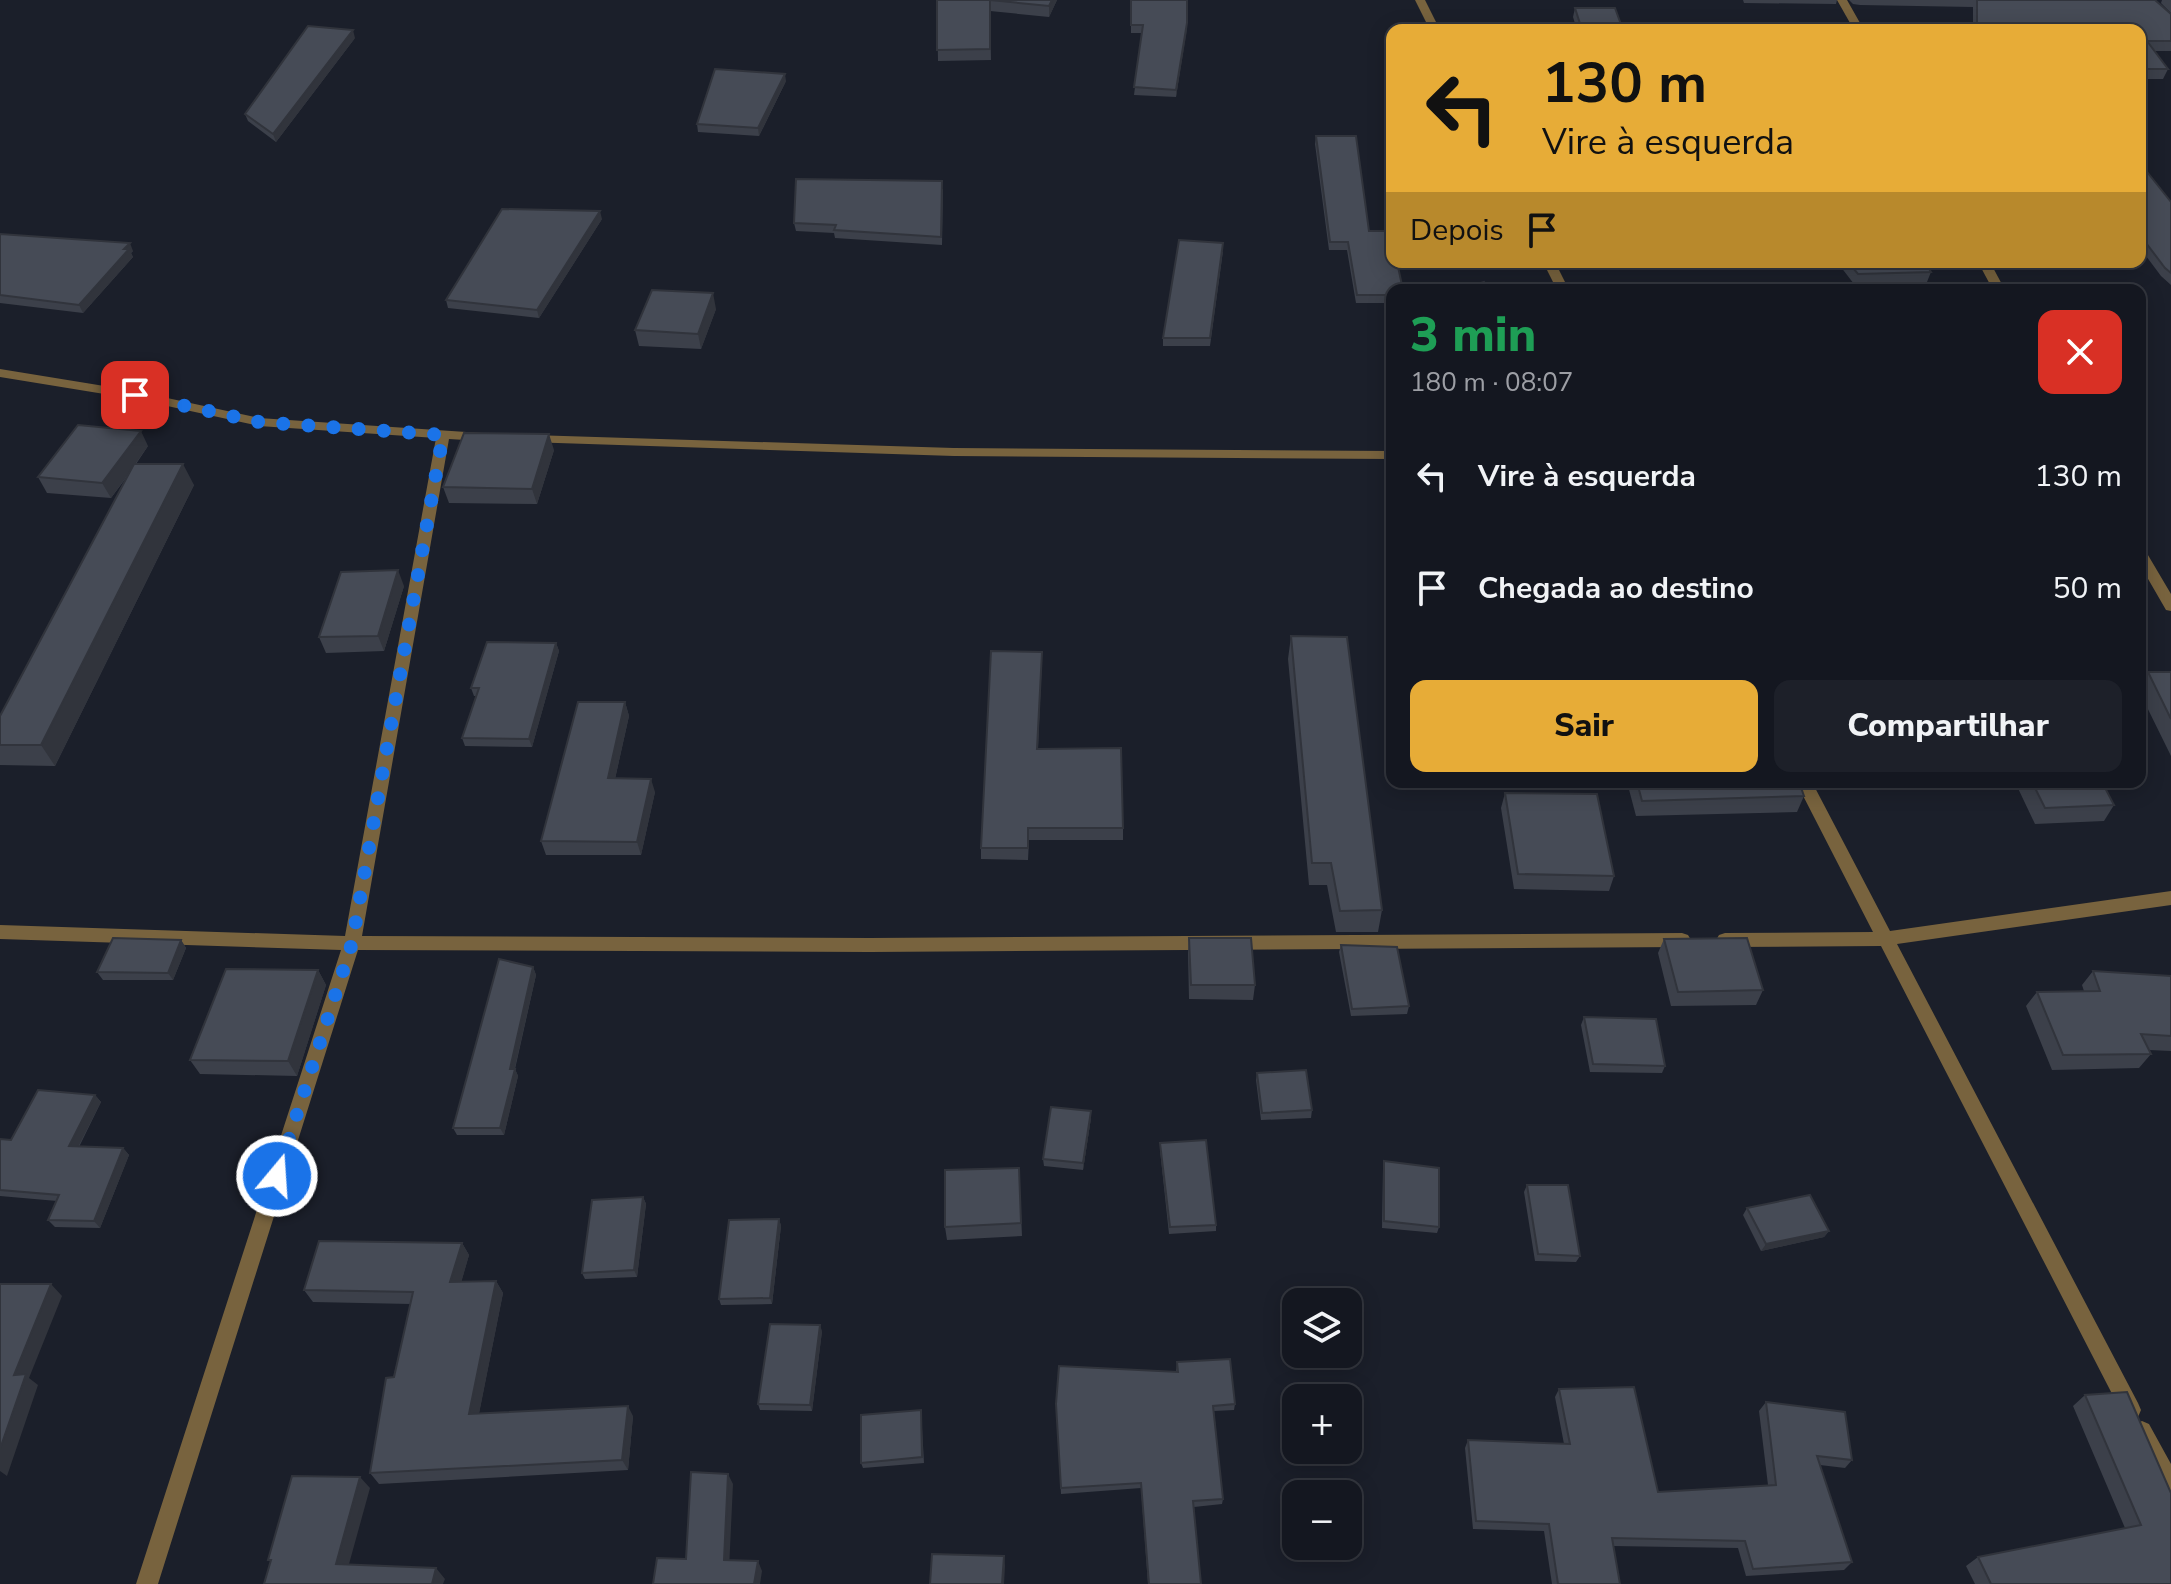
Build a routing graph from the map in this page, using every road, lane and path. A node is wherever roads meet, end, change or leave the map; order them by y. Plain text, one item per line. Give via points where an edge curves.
1 (1420, 0) edge
2 (1842, 0) edge
3 (1432, 24) edge
4 (1856, 24) edge
5 (0, 373) edge
6 (443, 435) junction
7 (1386, 455) edge
8 (2146, 563) edge
9 (2171, 606) edge
10 (1807, 788) edge
11 (2171, 898) edge
12 (0, 932) edge
13 (1884, 939) junction
14 (352, 943) junction
15 (2171, 1486) edge
16 (147, 1584) edge

1 - 3 street
2 - 4 street
5 - 6 street via 259,422
6 - 7 street via 954,452
6 - 14 street
8 - 9 street
10 - 13 street
11 - 13 street
12 - 14 street
13 - 14 street
13 - 15 street
14 - 16 street

